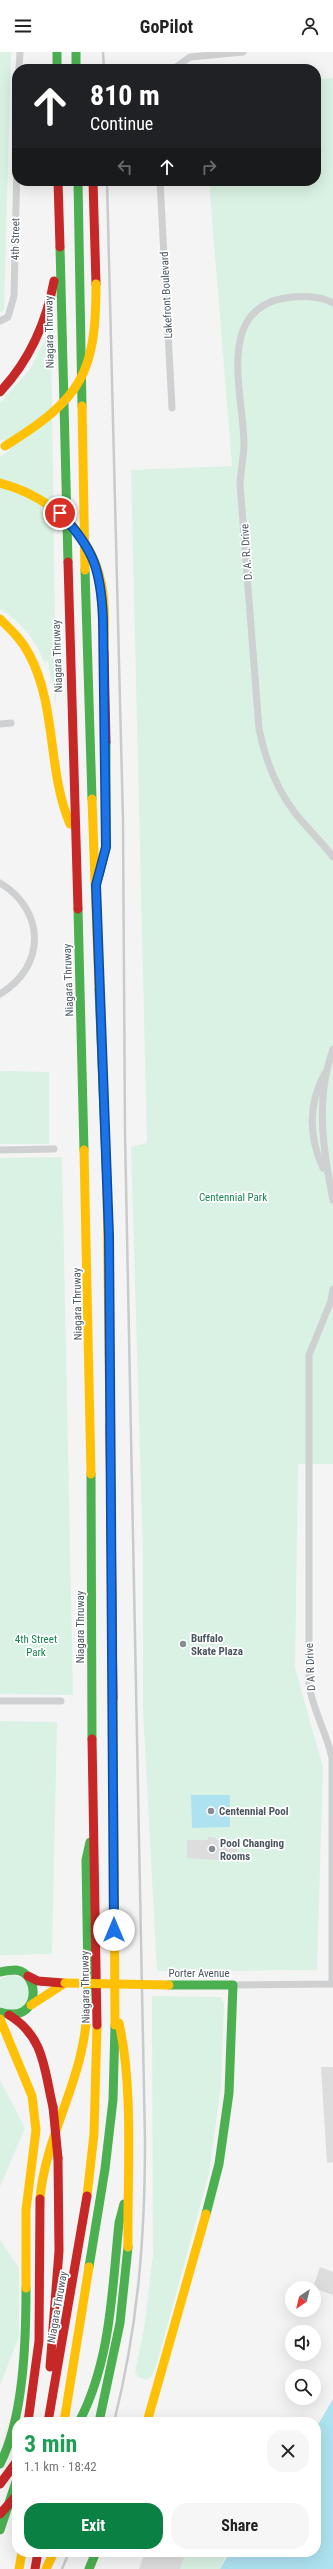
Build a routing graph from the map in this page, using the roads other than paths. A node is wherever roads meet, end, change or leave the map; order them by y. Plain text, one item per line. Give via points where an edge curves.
1 (20, 52) edge
2 (57, 52) edge
3 (76, 52) edge
4 (243, 52) edge
5 (19, 64) edge
6 (57, 64) edge
7 (76, 64) edge
8 (180, 64) edge
9 (16, 186) edge
10 (58, 186) edge
11 (78, 186) edge
12 (93, 186) edge
13 (160, 186) edge
14 (59, 241) junction
15 (333, 303) edge
16 (0, 321) edge
17 (0, 392) edge
18 (172, 408) dead end
19 (3, 448) edge
20 (0, 483) edge
21 (0, 618) edge
22 (0, 724) edge
23 (11, 724) dead end
24 (74, 838) junction
25 (333, 857) edge
26 (0, 883) edge
27 (96, 885) junction
28 (0, 994) edge
29 (333, 1049) edge
30 (327, 1069) junction
31 (54, 1149) dead end
32 (0, 1150) edge
33 (328, 1180) junction
34 (333, 1200) edge
35 (333, 1289) edge
36 (0, 1701) edge
37 (61, 1701) dead end
38 (333, 1767) edge
39 (93, 1829) junction
40 (1, 1972) edge
41 (26, 1974) junction
42 (65, 1983) junction
43 (333, 1984) edge
44 (233, 1985) junction
45 (30, 2006) junction
46 (115, 2006) junction
47 (4, 2013) edge
48 (0, 2019) edge
49 (127, 2190) junction
50 (14, 2417) edge
51 (29, 2417) edge
52 (49, 2417) edge
53 (49, 2417) edge
54 (65, 2417) edge
55 (82, 2417) edge
56 (100, 2417) edge
57 (148, 2417) edge
58 (12, 2425) edge
59 (0, 2464) edge
60 (12, 2468) edge
61 (0, 2484) edge
62 (12, 2494) edge
63 (12, 2501) edge
64 (0, 2514) edge
65 (0, 2530) edge
66 (21, 2557) edge
67 (37, 2557) edge
68 (52, 2557) edge
69 (94, 2557) edge
70 (19, 2569) edge
71 (34, 2569) edge
72 (46, 2569) edge
73 (89, 2569) edge

1 - 5 street
2 - 6 main road
3 - 7 main road
4 - 8 street via 190,57
9 - 16 street, 4th Street via 14,296 8,318
10 - 14 main road, Niagara Thruway
11 - 27 main road via 87,671
12 - 19 main road, bridge via 96,335 93,351 82,378 58,411
13 - 18 street, Lakefront Boulevard
14 - 17 main road via 51,296 41,333 26,361
14 - 24 main road, Niagara Thruway
15 - 25 street, D. A. R. Drive via 314,297 299,296 267,304 249,320 238,343 244,447 240,484 259,728 264,753 282,794
20 - 27 main road, bridge via 21,489 53,507 75,529 94,560 101,582 106,847
21 - 24 main road via 22,641 38,673 47,709 57,788
22 - 23 street
24 - 39 main road, Niagara Thruway via 84,1096 90,1362
26 - 28 street via 18,896 27,907 35,944 25,970
27 - 46 main road via 109,1236
29 - 30 street
30 - 33 street via 322,1126
30 - 33 street via 315,1098 312,1126 313,1142
31 - 32 street
33 - 34 street
35 - 38 street, D A R Drive via 331,1301 309,1355 309,1679 312,1702 328,1743
36 - 37 street
38 - 43 street, D A R Drive
39 - 51 main road via 86,1860 87,1995 83,2049 51,2146 40,2191 39,2329
39 - 52 main road, Niagara Thruway via 98,2039 94,2134 79,2247
40 - 41 main road, Porter Avenue via 18,1970
41 - 42 main road, Porter Avenue via 38,1981
41 - 45 main road via 34,1986
42 - 44 main road, Porter Avenue, bridge
42 - 45 main road
43 - 44 street, Porter Avenue
44 - 57 main road via 229,2093 219,2164 196,2255
45 - 47 main road via 17,2014
46 - 49 main road via 124,2045
46 - 54 main road via 112,2100 105,2168
47 - 53 main road, bridge via 24,2023 36,2040 53,2107 58,2158 59,2251 48,2381
48 - 50 main road via 32,2096 36,2130 26,2210 26,2305 22,2374
49 - 55 main road via 119,2223 98,2378
49 - 56 main road via 129,2221 125,2286
58 - 59 main road via 7,2450
60 - 61 main road
62 - 65 main road
63 - 64 main road, bridge
66 - 70 main road
67 - 71 main road
68 - 72 main road
69 - 73 main road

